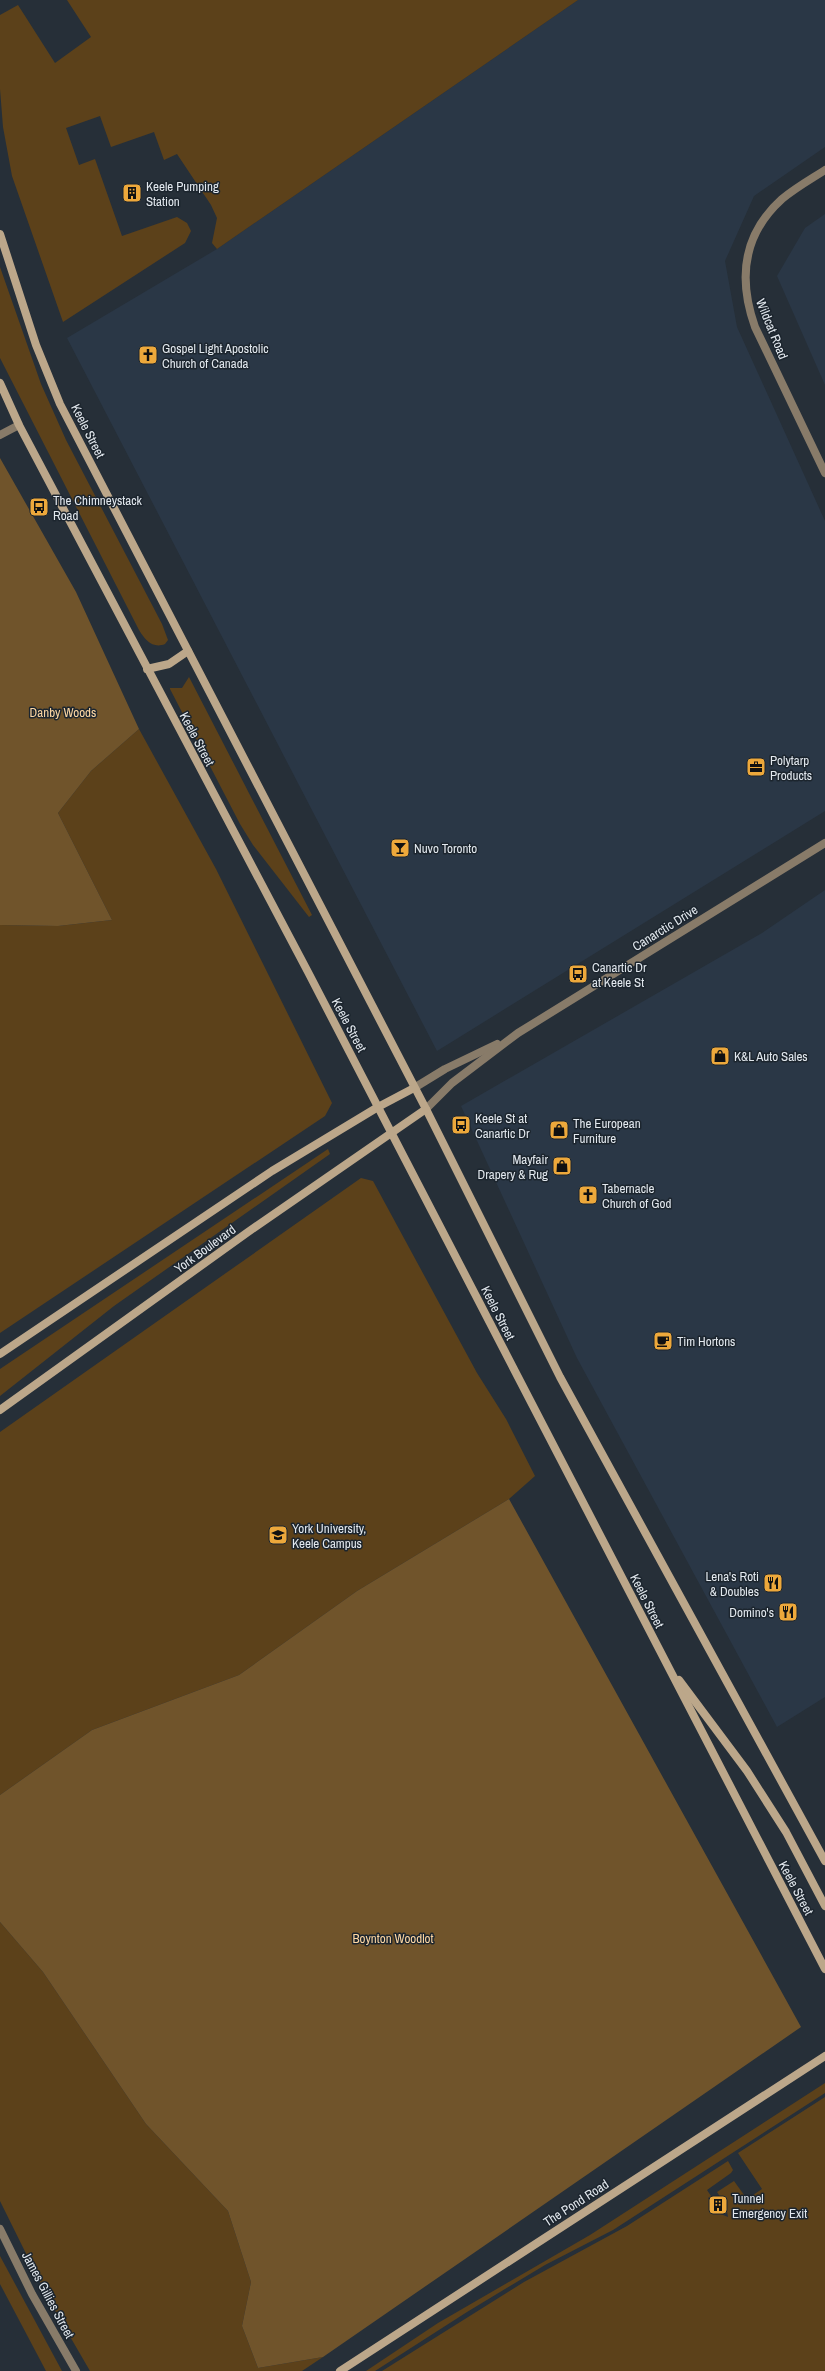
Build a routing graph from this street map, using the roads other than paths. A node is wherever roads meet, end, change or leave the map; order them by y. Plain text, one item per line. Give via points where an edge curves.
1 (825, 170) edge
2 (0, 234) edge
3 (0, 383) edge
4 (19, 425) junction
5 (0, 435) edge
6 (825, 473) edge
7 (188, 651) junction
8 (147, 669) junction
9 (825, 843) edge
10 (518, 1033) junction
11 (414, 1088) junction
12 (378, 1107) junction
13 (426, 1109) junction
14 (392, 1133) junction
15 (0, 1354) edge
16 (0, 1410) edge
17 (664, 1660) junction
18 (825, 1861) edge
19 (825, 1906) edge
20 (825, 1969) edge
21 (825, 2056) edge
22 (0, 2228) edge
23 (76, 2371) edge
24 (340, 2371) edge

1 - 6 street, Wildcat Road via 783,198 766,215 753,238 746,260 744,284 755,327
2 - 7 main road, Keele Street via 36,345 60,404
3 - 4 main road, Keele Street
4 - 5 street
4 - 8 main road, Keele Street
7 - 8 main road via 169,664
7 - 11 main road, Keele Street
8 - 12 main road, Keele Street
9 - 10 street, Canarctic Drive
10 - 11 street, Canarctic Drive via 445,1069
10 - 13 street, Canarctic Drive via 452,1083
11 - 12 main road, Canarctic Drive
11 - 13 main road, Keele Street
12 - 14 main road, Keele Street
12 - 15 main road, York Boulevard via 272,1171
13 - 14 main road, York Boulevard
13 - 18 main road, Keele Street via 560,1378
14 - 16 main road, York Boulevard
14 - 17 main road, Keele Street
17 - 19 main road via 747,1771 786,1832
17 - 20 main road, Keele Street
21 - 24 main road, The Pond Road
22 - 23 street, James Gillies Street via 32,2294

